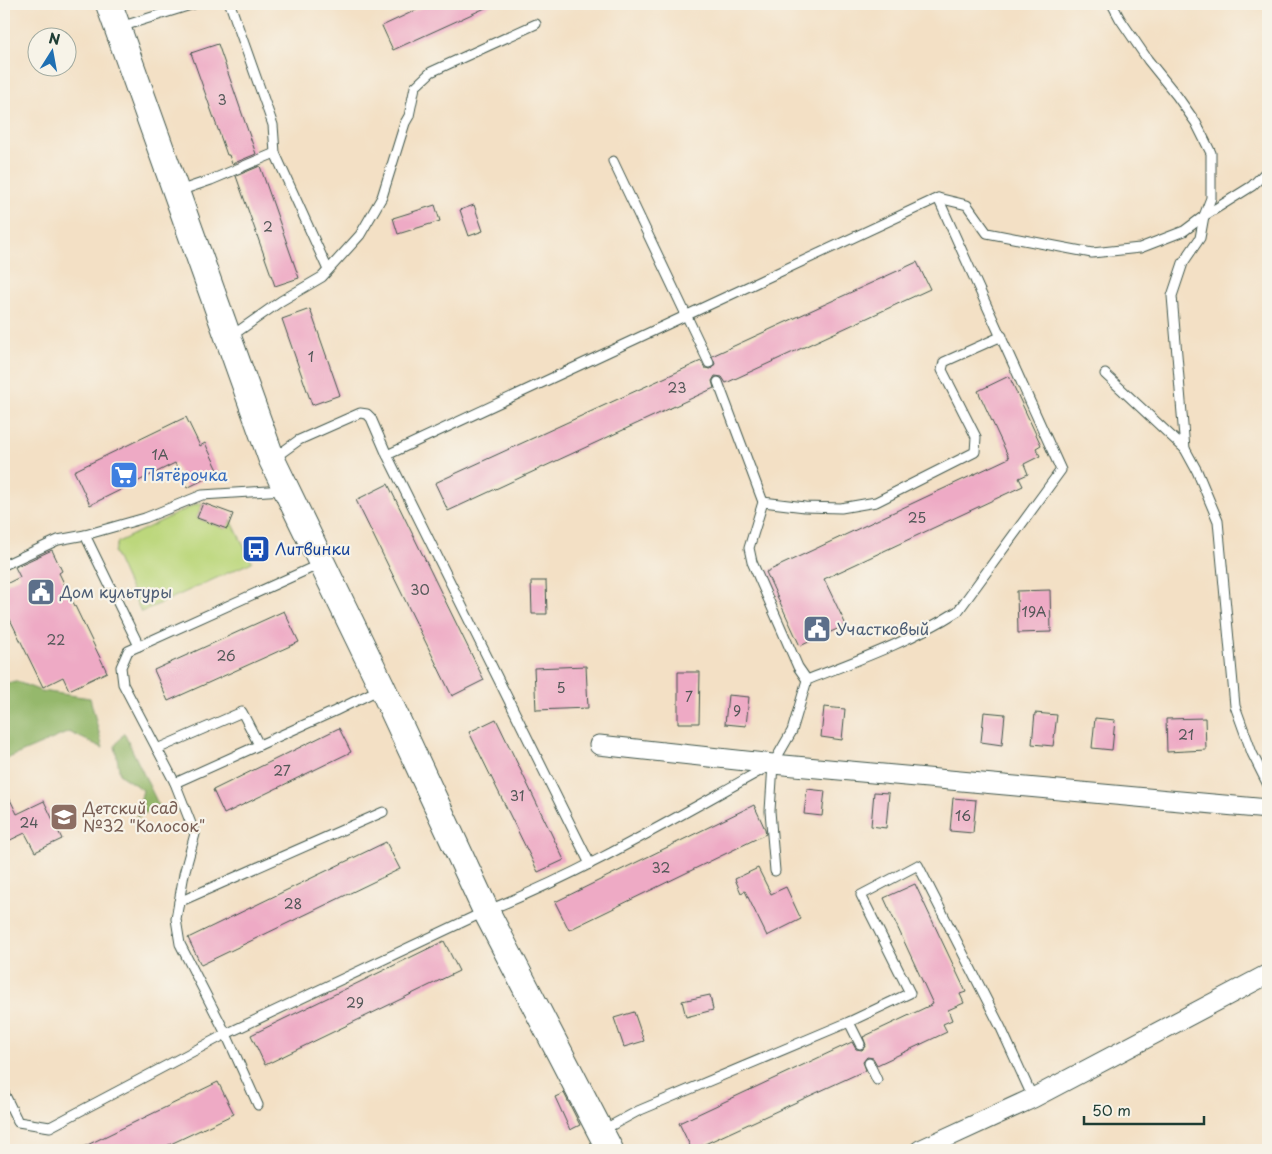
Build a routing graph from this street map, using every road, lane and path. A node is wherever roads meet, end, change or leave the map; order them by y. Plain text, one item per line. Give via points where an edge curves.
1 (109, 4) edge
2 (194, 4) edge
3 (230, 4) edge
4 (1112, 4) edge
5 (536, 24) dead end
6 (118, 28) junction
7 (275, 153) junction
8 (613, 161) dead end
9 (1268, 170) edge
10 (176, 192) junction
11 (938, 198) junction
12 (1204, 216) junction
13 (328, 270) junction
14 (687, 316) junction
15 (1002, 336) junction
16 (228, 339) junction
17 (709, 363) dead end
18 (1105, 374) dead end
19 (718, 382) dead end
20 (1185, 448) junction
21 (387, 455) junction
22 (272, 460) junction
23 (286, 490) junction
24 (763, 502) junction
25 (85, 534) junction
26 (322, 563) junction
27 (4, 565) edge
28 (139, 646) junction
29 (807, 680) junction
30 (382, 688) junction
31 (259, 745) junction
32 (599, 745) dead end
33 (157, 749) junction
34 (773, 764) junction
35 (175, 783) junction
36 (1268, 785) edge
37 (1268, 809) edge
38 (383, 812) dead end
39 (590, 864) junction
40 (775, 871) dead end
41 (179, 902) junction
42 (486, 911) junction
43 (1268, 974) edge
44 (849, 1022) junction
45 (226, 1034) junction
46 (860, 1044) dead end
47 (869, 1063) dead end
48 (877, 1080) dead end
49 (4, 1093) edge
50 (1032, 1098) junction
51 (258, 1105) dead end
52 (605, 1141) edge
53 (920, 1150) edge

1 - 6 street
2 - 6 lane
3 - 7 lane via 273,125
4 - 12 lane via 1148,60 1196,123 1211,153 1211,198
5 - 13 lane via 431,72 415,87 409,116 382,197 360,235
6 - 10 street
7 - 10 lane
7 - 13 lane
8 - 14 lane
9 - 12 lane via 1252,186
10 - 16 street
11 - 12 lane via 967,205 987,233 1092,254 1140,248 1184,231
11 - 14 lane
11 - 15 lane
12 - 20 lane via 1200,238 1183,263 1172,296
13 - 16 lane
14 - 17 lane
14 - 21 lane
15 - 24 lane via 944,362 942,370 976,437 974,452 876,502 841,508
15 - 29 lane via 1059,465 1059,475 958,611 884,649
16 - 22 street
18 - 20 lane
19 - 24 lane
20 - 36 lane via 1218,522 1235,706
21 - 22 lane via 371,418 360,413 299,440
21 - 39 lane
22 - 23 street
23 - 25 lane via 202,495 145,518
23 - 26 street
24 - 29 lane via 749,548 752,562 798,667
25 - 27 lane via 58,540
25 - 28 lane
26 - 28 lane
26 - 30 street
28 - 33 lane via 128,651 121,667 123,684
29 - 34 lane via 792,731
30 - 31 lane
30 - 42 street
31 - 33 lane via 242,712
31 - 35 lane
32 - 34 street
33 - 35 lane
34 - 37 street
34 - 39 lane
34 - 40 lane via 770,811
35 - 41 lane via 195,834
38 - 41 lane
39 - 42 lane
41 - 45 lane via 176,919 180,944
42 - 45 lane
42 - 52 street
43 - 50 street
44 - 46 lane
44 - 50 lane via 910,993 861,895 918,865 1001,1028
44 - 52 lane via 638,1111
45 - 49 lane via 50,1127 18,1122
45 - 51 lane
47 - 48 lane
50 - 53 street

